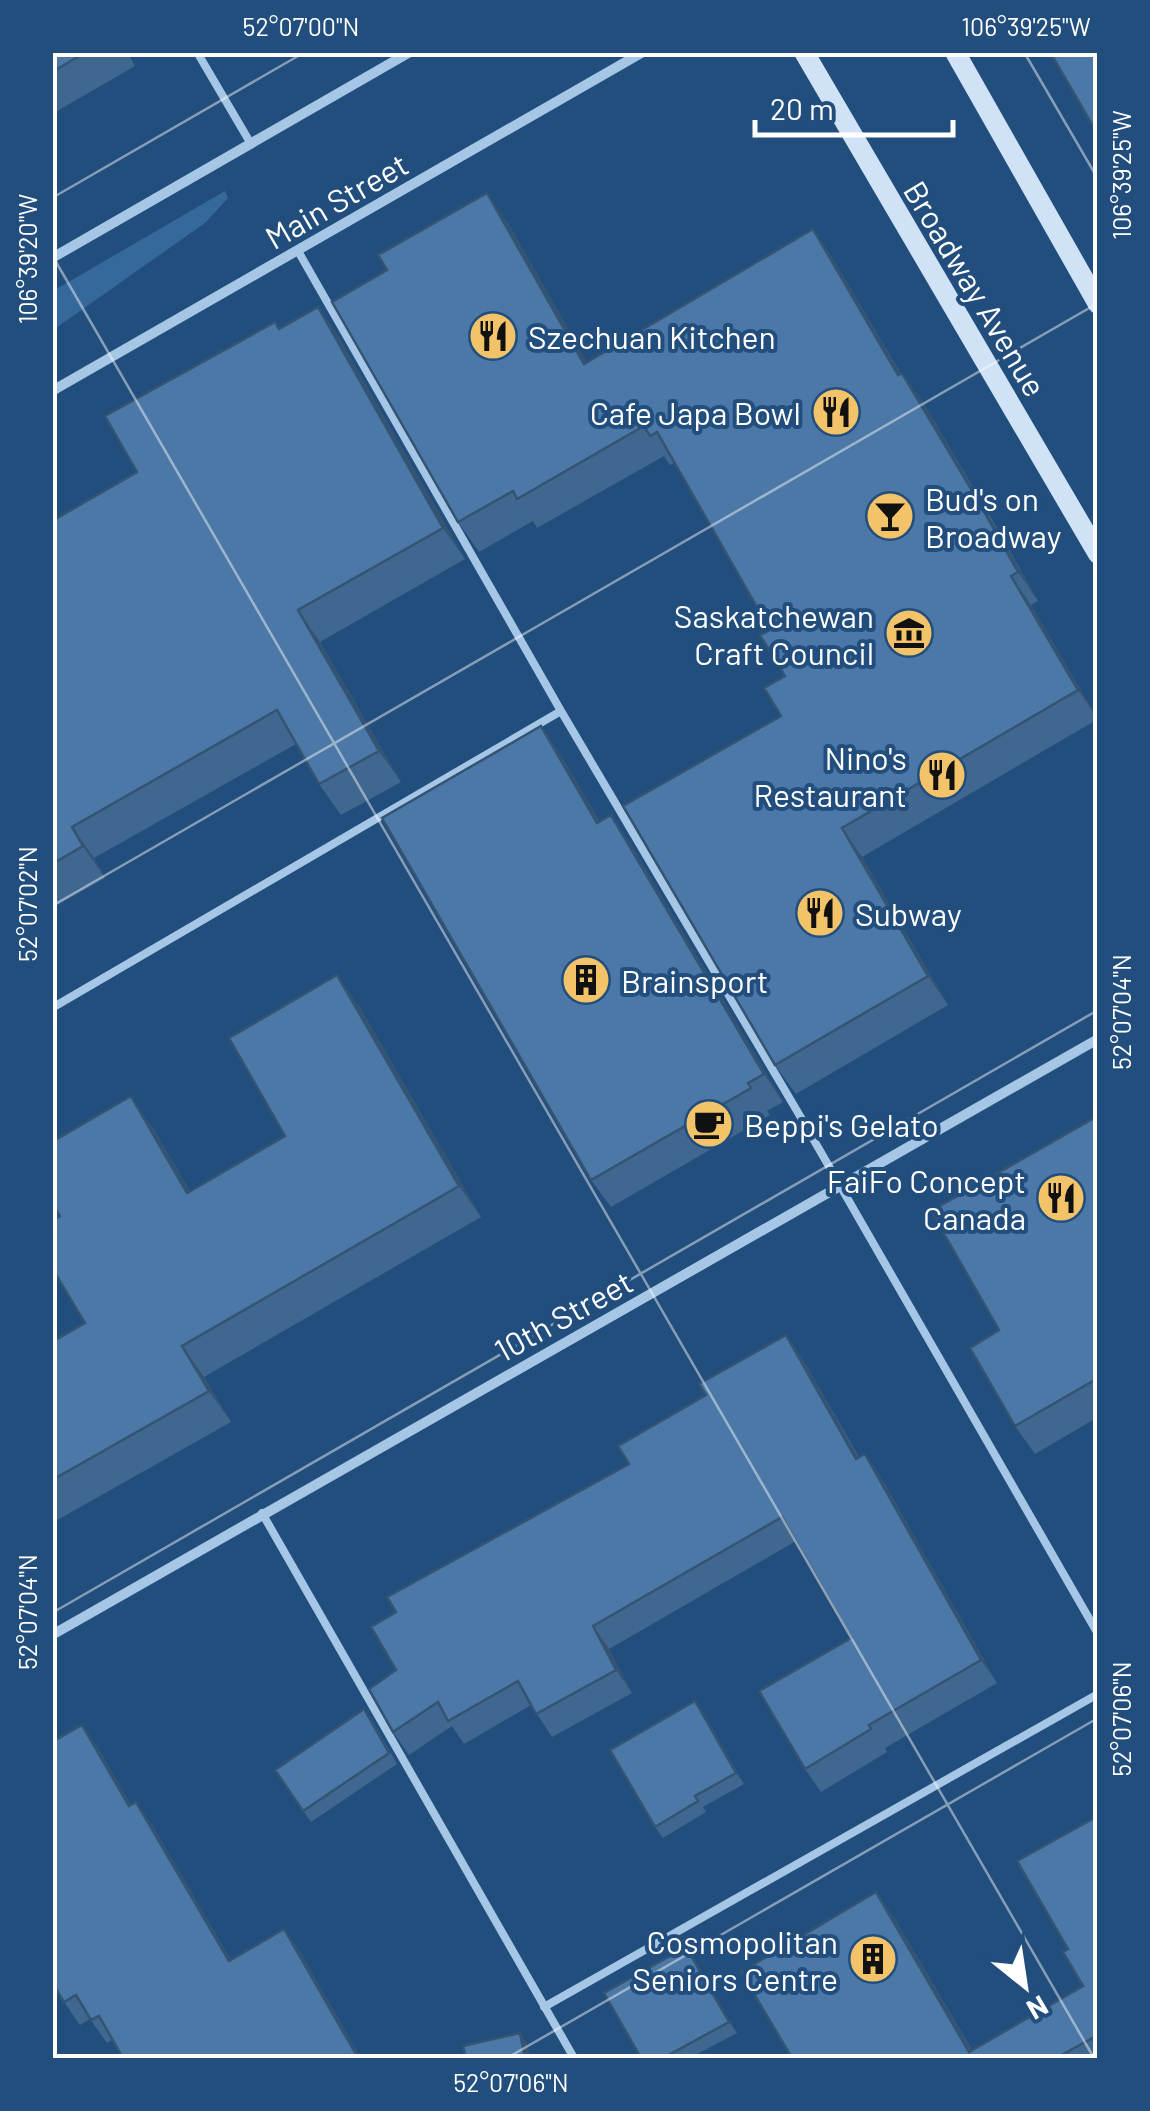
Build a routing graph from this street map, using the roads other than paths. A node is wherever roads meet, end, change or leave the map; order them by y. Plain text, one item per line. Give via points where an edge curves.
1 (197, 52) edge
2 (410, 52) edge
3 (644, 52) edge
4 (804, 52) edge
5 (955, 52) edge
6 (251, 144) junction
7 (298, 250) junction
8 (52, 258) edge
9 (1098, 304) edge
10 (52, 392) edge
11 (1098, 554) edge
12 (561, 712) junction
13 (52, 1008) edge
14 (1098, 1039) edge
15 (841, 1188) junction
16 (262, 1513) junction
17 (1098, 1634) edge
18 (52, 1635) edge
19 (1098, 1694) edge
20 (544, 2008) junction
21 (574, 2058) edge

1 - 6 lane
2 - 6 street
3 - 7 street, Main Street
4 - 11 main road, Broadway Avenue
5 - 9 main road
6 - 8 street
7 - 10 street, Main Street
7 - 12 lane
12 - 13 lane
12 - 15 lane
14 - 15 street, 10th Street
15 - 16 street, 10th Street
15 - 17 lane
16 - 18 street, 10th Street
16 - 20 lane
19 - 20 lane
20 - 21 lane

